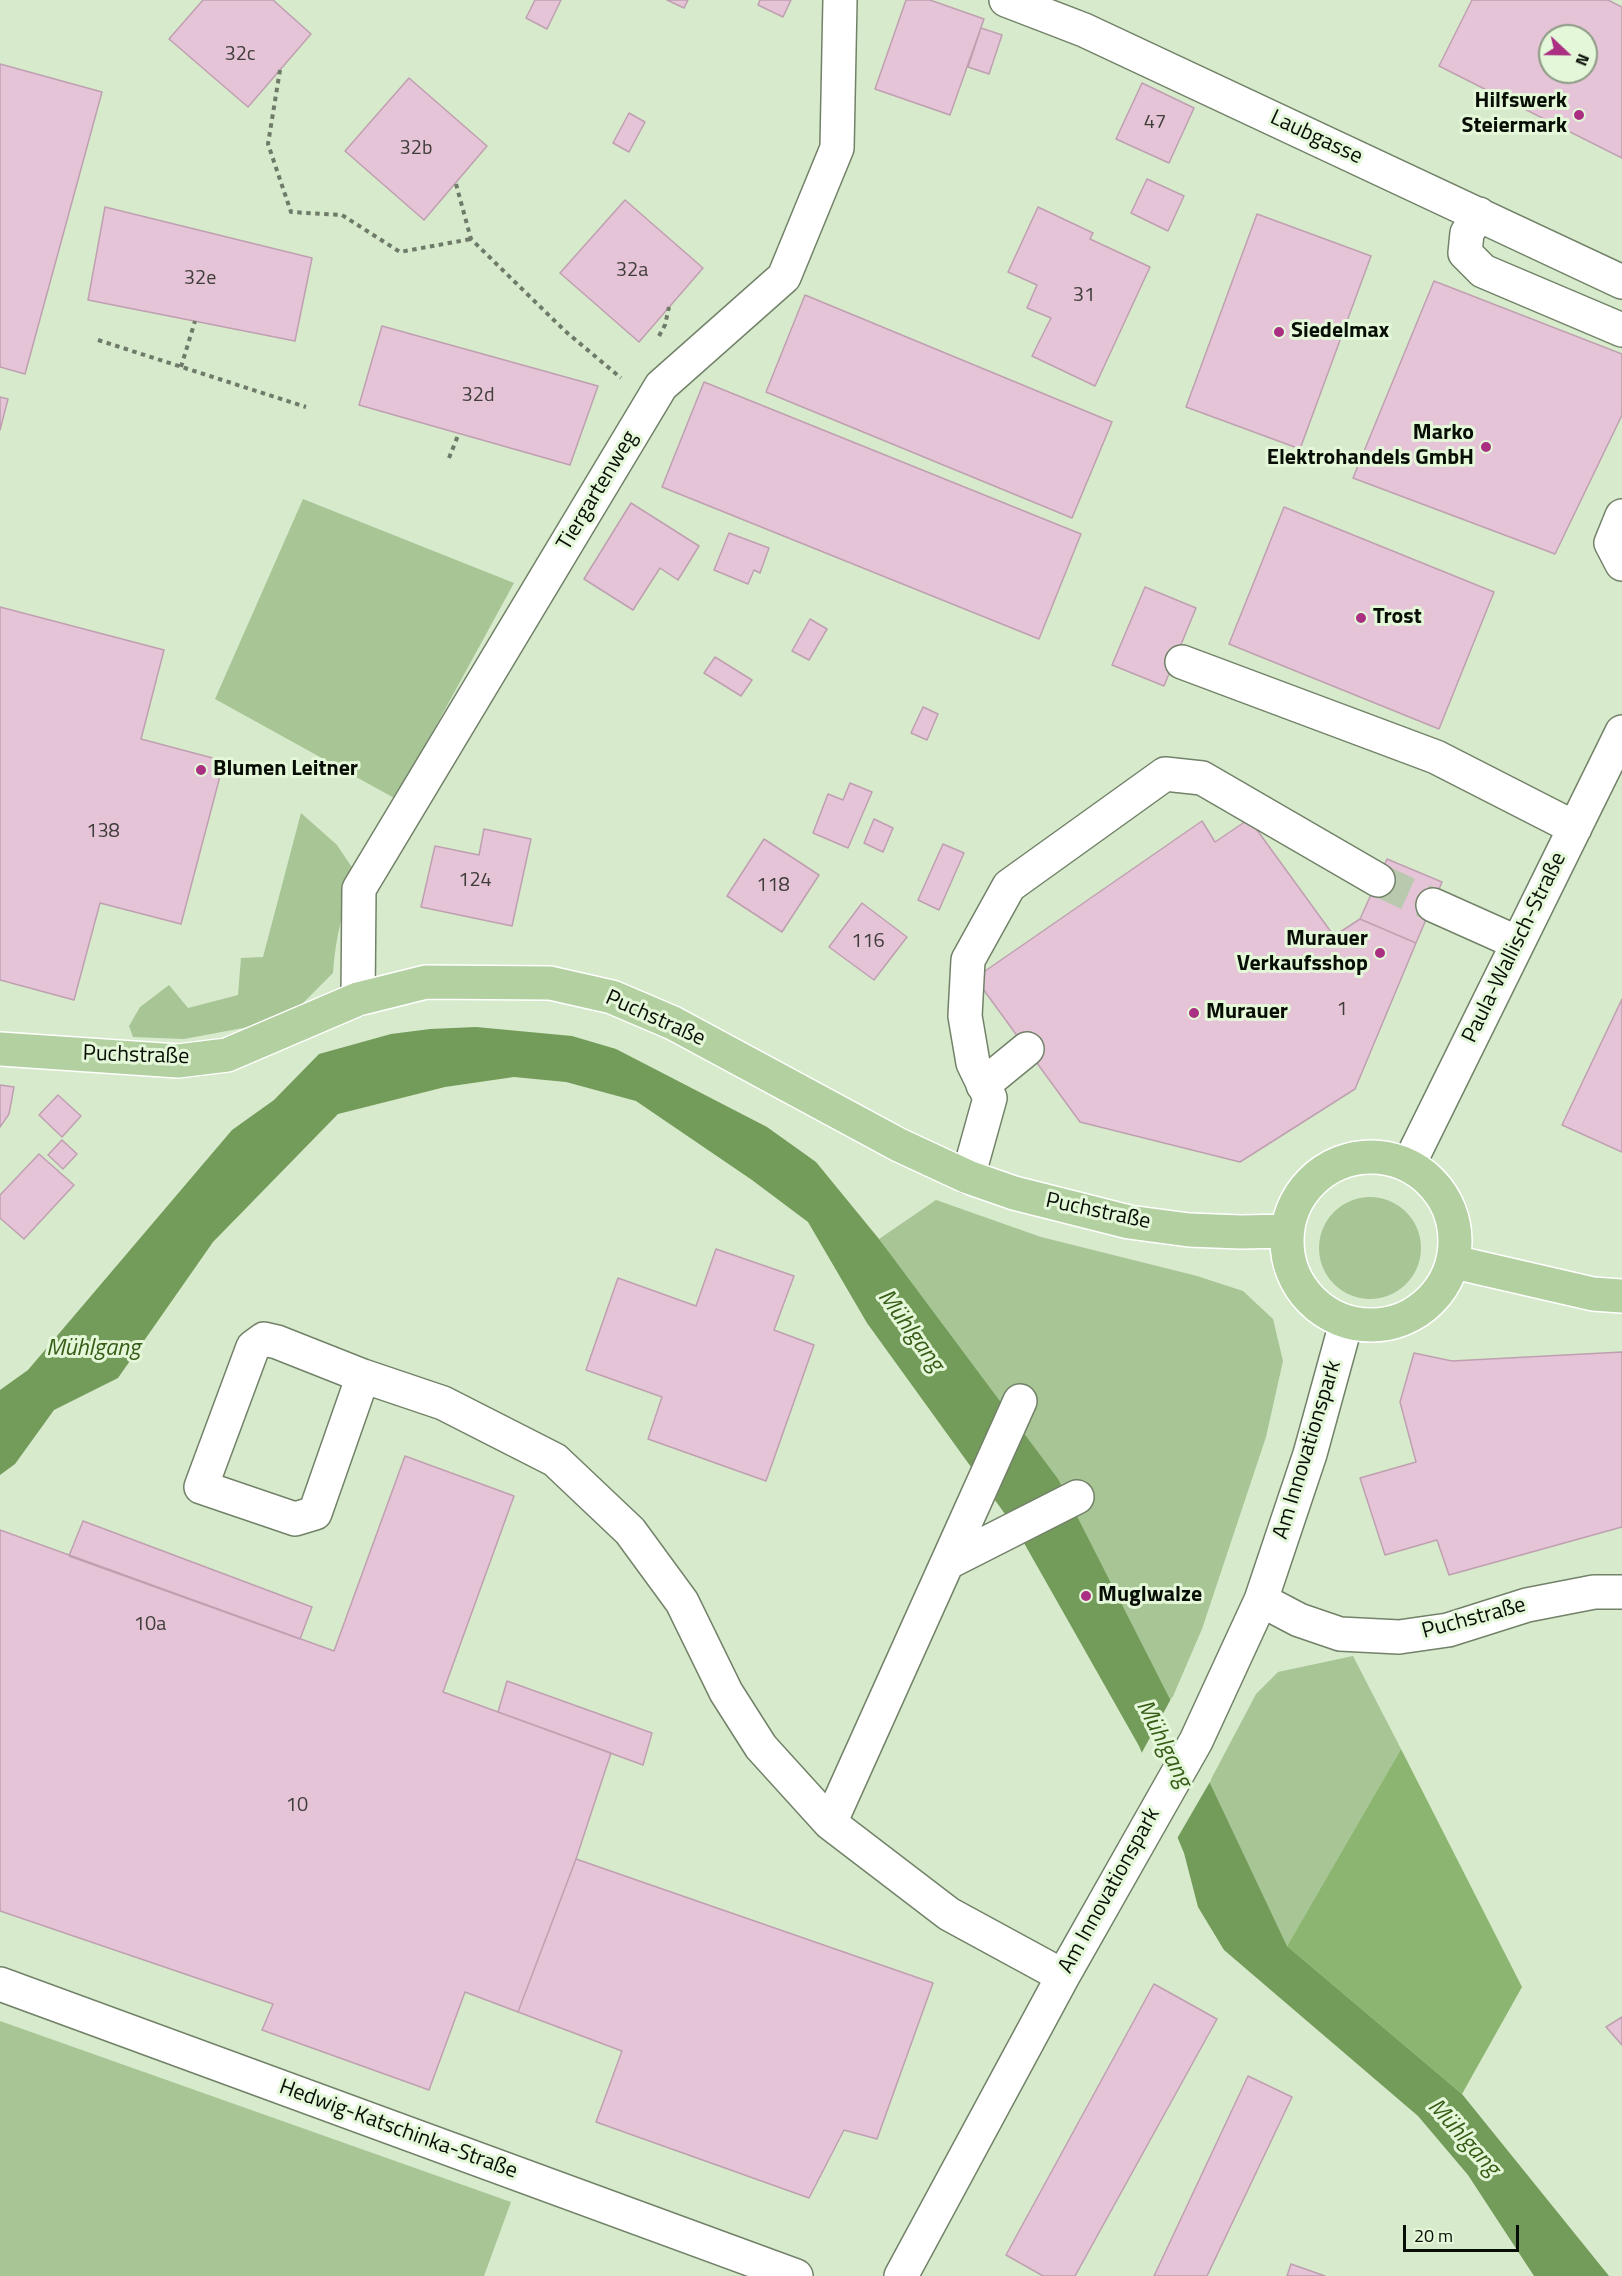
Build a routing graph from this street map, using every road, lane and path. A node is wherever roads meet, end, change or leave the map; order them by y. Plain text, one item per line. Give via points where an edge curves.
1 (840, 0) edge
2 (1006, 0) edge
3 (280, 70) dead end
4 (456, 184) dead end
5 (1479, 214) junction
6 (471, 239) junction
7 (1622, 282) edge
8 (195, 321) dead end
9 (1622, 330) edge
10 (98, 340) dead end
11 (181, 367) junction
12 (621, 378) dead end
13 (306, 407) dead end
14 (459, 434) dead end
15 (449, 458) dead end
16 (1622, 516) edge
17 (1622, 564) edge
18 (1182, 662) dead end
19 (1622, 732) edge
20 (1575, 828) junction
21 (1378, 880) tunnel mouth
22 (1432, 905) tunnel mouth
23 (1518, 943) junction
24 (358, 999) junction
25 (0, 1049) edge
26 (1027, 1049) dead end
27 (983, 1085) junction
28 (1408, 1164) junction
29 (968, 1177) junction
30 (1286, 1230) junction
31 (1454, 1262) junction
32 (1622, 1296) edge
33 (1346, 1323) junction
34 (363, 1377) junction
35 (1020, 1401) dead end
36 (1077, 1497) dead end
37 (947, 1563) junction
38 (1622, 1592) edge
39 (1261, 1600) junction
40 (830, 1823) junction
41 (1063, 1976) junction
42 (0, 1984) edge
43 (796, 2276) edge
44 (901, 2276) edge

1 - 24 street, Tiergartenweg via 837,148 784,277 661,386 359,889
2 - 5 street, Laubgasse via 1084,30
3 - 6 path via 267,144 291,212 342,215 400,252
4 - 6 path
5 - 7 street, Laubgasse
5 - 9 street via 1467,234 1466,253 1483,271
6 - 12 path via 565,331
8 - 11 path
10 - 11 path
11 - 13 path
14 - 15 path
16 - 17 street via 1611,543
18 - 20 street via 1436,757
19 - 20 street, Paula-Wallisch-Straße
20 - 23 street, Paula-Wallisch-Straße
21 - 27 street via 1202,778 1165,774 1009,886 968,960 965,1016 973,1063
22 - 23 street
23 - 28 street, Paula-Wallisch-Straße
24 - 25 main road, Puchstraße via 226,1055 178,1061
24 - 29 main road, Puchstraße via 426,982 550,982 612,997 673,1023 899,1145
26 - 27 street
27 - 29 street via 990,1098
28 - 30 main road via 1359,1157 1320,1173
28 - 31 main road via 1425,1175 1451,1214
29 - 30 main road, Puchstraße via 1014,1193 1130,1222 1189,1230
30 - 33 main road via 1286,1255 1296,1283
31 - 32 main road via 1593,1294
31 - 33 main road via 1424,1308 1417,1312 1381,1326
33 - 39 street, Am Innovationspark via 1310,1454
34 - 34 street via 264,1339 253,1347 201,1487 295,1519 315,1513
34 - 40 street via 443,1403 555,1460 622,1523 682,1602 726,1692 761,1747
35 - 37 street
36 - 37 street
37 - 40 street
38 - 39 street, Puchstraße via 1594,1592 1527,1605 1448,1630 1399,1637 1340,1634 1299,1620
39 - 41 street, Am Innovationspark via 1196,1741
40 - 41 street via 949,1914
41 - 44 street, Am Innovationspark
42 - 43 street, Hedwig-Katschinka-Straße

